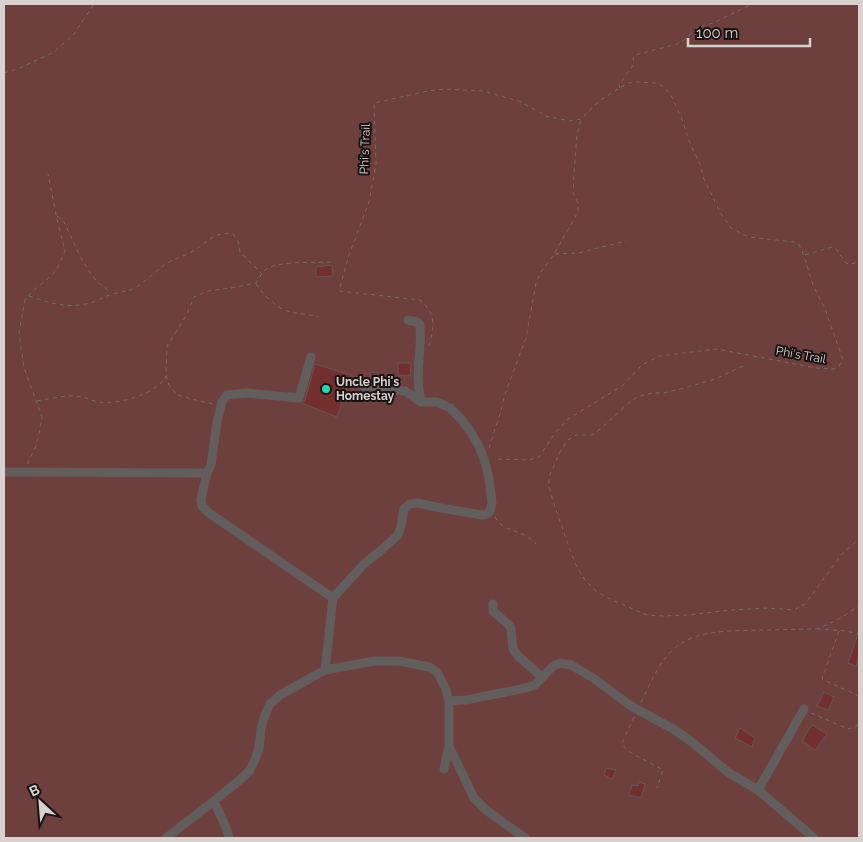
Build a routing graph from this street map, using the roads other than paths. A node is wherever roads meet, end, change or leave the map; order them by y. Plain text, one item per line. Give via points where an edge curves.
1 (408, 320) dead end
2 (310, 357) dead end
3 (363, 386) dead end
4 (421, 402) junction
5 (4, 472) edge
6 (207, 473) junction
7 (333, 598) junction
8 (493, 604) dead end
9 (325, 670) junction
10 (542, 677) junction
11 (449, 701) junction
12 (804, 709) road end
13 (449, 746) junction
14 (444, 769) dead end
15 (758, 790) junction
16 (214, 802) junction
17 (166, 838) edge
18 (229, 838) edge
19 (525, 838) edge
20 (814, 838) edge

1 - 4 street via 420,325 418,388
2 - 6 street via 298,398 247,393 228,395 222,402
3 - 4 street via 405,392
4 - 7 street via 437,402 450,408 470,431 489,478 490,511 482,515 410,504 404,509 398,535 364,564
5 - 6 street
6 - 7 street via 201,499 202,506 209,513
7 - 9 street
8 - 10 street via 493,611 511,629 513,649
9 - 11 street via 375,661 399,661 429,667 437,672
9 - 16 street via 270,704 261,728 259,749 250,770
10 - 11 street via 535,686
10 - 15 street via 553,666 561,663 571,665 637,710 675,730 729,773
11 - 13 street
12 - 15 street
13 - 14 street
13 - 19 street via 474,798
15 - 20 street
16 - 17 street
16 - 18 street

